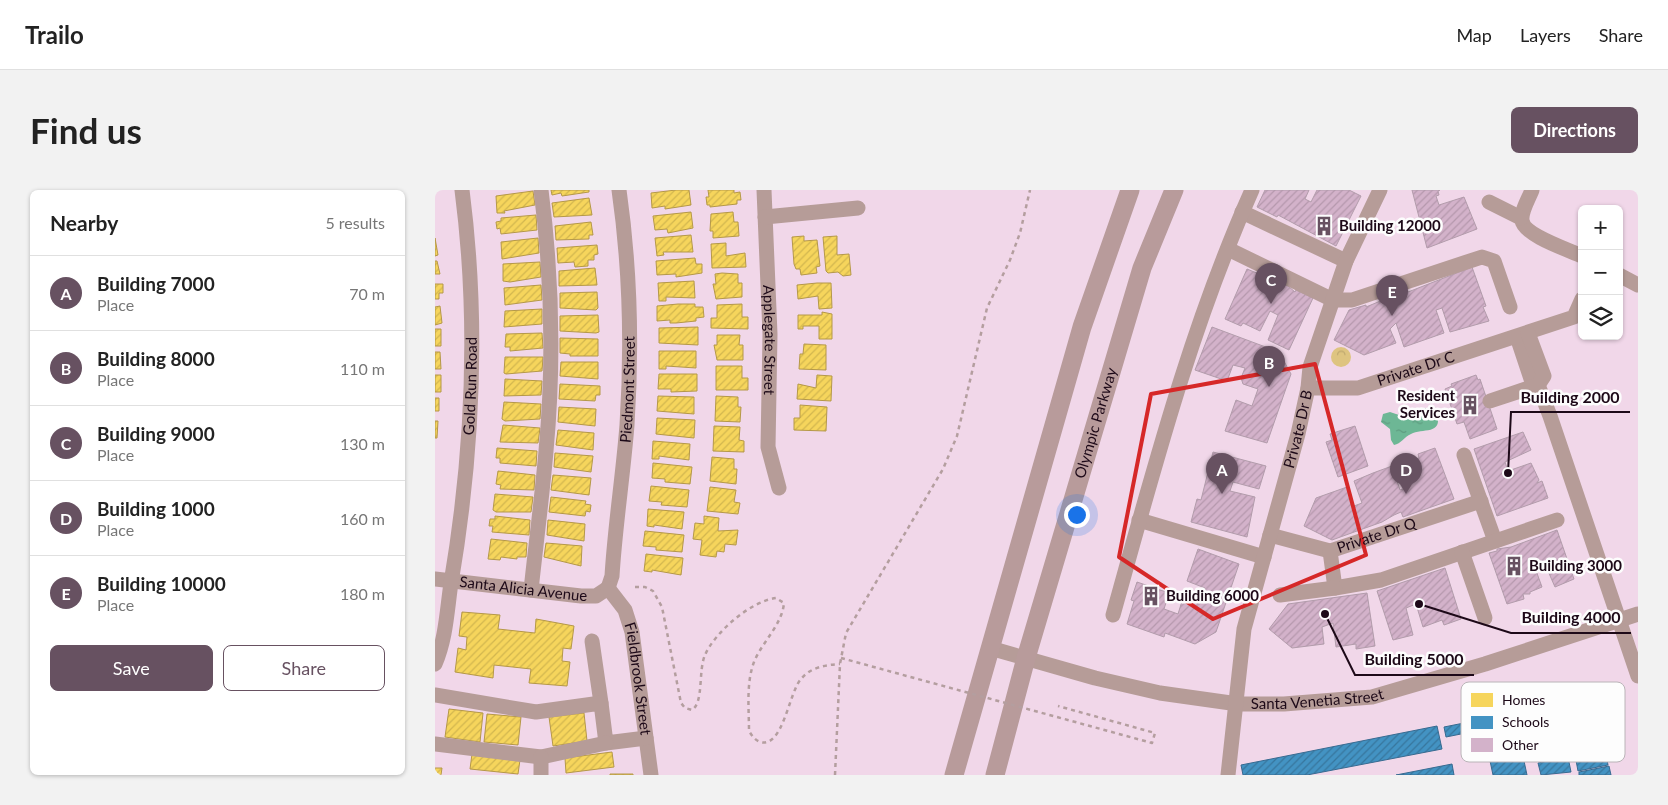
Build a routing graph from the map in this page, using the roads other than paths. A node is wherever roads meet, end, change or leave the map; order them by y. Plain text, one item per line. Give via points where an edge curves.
1 (461, 190) edge
2 (541, 190) edge
3 (619, 190) edge
4 (764, 190) edge
5 (1130, 190) edge
6 (1174, 190) edge
7 (1252, 190) edge
8 (1380, 190) edge
9 (1532, 190) edge
10 (1489, 202) dead end
11 (858, 208) dead end
12 (1242, 212) junction
13 (765, 218) junction
14 (1521, 218) junction
15 (1228, 249) junction
16 (1578, 254) edge
17 (1346, 261) junction
18 (1623, 277) edge
19 (1638, 285) edge
20 (1333, 300) junction
21 (1510, 307) dead end
22 (1578, 308) edge
23 (1522, 335) junction
24 (1538, 385) junction
25 (1309, 388) junction
26 (1490, 401) dead end
27 (1464, 455) dead end
28 (779, 488) dead end
29 (1481, 501) junction
30 (1139, 520) junction
31 (1557, 520) dead end
32 (1270, 535) junction
33 (1495, 541) junction
34 (1330, 551) junction
35 (1463, 552) junction
36 (1264, 557) junction
37 (435, 579) edge
38 (452, 580) junction
39 (608, 588) junction
40 (1335, 588) junction
41 (531, 590) junction
42 (1280, 595) dead end
43 (1638, 614) edge
44 (1113, 615) dead end
45 (1485, 618) dead end
46 (1619, 621) junction
47 (592, 641) dead end
48 (990, 648) junction
49 (1027, 658) junction
50 (435, 664) edge
51 (1638, 676) edge
52 (435, 695) edge
53 (601, 703) junction
54 (1238, 704) junction
55 (646, 738) junction
56 (606, 743) junction
57 (435, 744) edge
58 (541, 757) junction
59 (541, 775) edge
60 (651, 775) edge
61 (954, 775) edge
62 (995, 775) edge
63 (1228, 775) edge

1 - 38 street, Gold Run Road via 471,280 472,382 456,567
2 - 41 street via 550,282 550,344 547,449
3 - 39 street, Piedmont Street via 628,301 627,423 612,576
4 - 13 street, Applegate Street
5 - 48 main road via 1082,327
6 - 49 main road, Olympic Parkway via 1142,268
7 - 12 street
8 - 17 street, Private Dr B
9 - 14 street
10 - 14 street
11 - 13 street
12 - 15 street
12 - 17 street
13 - 28 street, Applegate Street via 770,334 768,447
14 - 16 street via 1529,231
15 - 20 street
15 - 30 street via 1197,334
17 - 20 street, Private Dr B
18 - 19 street
20 - 21 street via 1352,300 1482,257 1494,261
20 - 25 street, Private Dr B via 1310,367
22 - 23 street, Private Dr C via 1574,318
23 - 24 street via 1531,379
23 - 25 street, Private Dr C via 1358,388
24 - 26 street
24 - 46 street
25 - 32 street, Private Dr B
27 - 29 street
29 - 33 street
29 - 34 street, Private Dr Q
30 - 36 street
30 - 44 street
31 - 33 street
32 - 34 street, Private Dr Q
32 - 36 street, Private Dr B
33 - 35 street
34 - 40 street
35 - 40 street via 1381,580
35 - 45 street
36 - 54 street, Private Dr B via 1244,629
37 - 38 street, Santa Alicia Avenue
38 - 41 street, Santa Alicia Avenue
38 - 50 street, Gold Run Road via 441,651
39 - 41 street, Santa Alicia Avenue via 596,596
39 - 55 street, Fieldbrook Street via 625,610 632,632
40 - 42 street
43 - 46 street, Santa Venetia Street
46 - 51 street
46 - 54 street, Santa Venetia Street via 1372,697
47 - 53 street
48 - 49 street, Santa Venetia Street
48 - 61 main road
49 - 54 street, Santa Venetia Street via 1160,694
49 - 62 main road, Olympic Parkway
52 - 53 street via 536,712
53 - 56 street
54 - 63 street, Private Dr B
55 - 56 street
55 - 60 street, Fieldbrook Street
56 - 58 street
57 - 58 street
58 - 59 street

